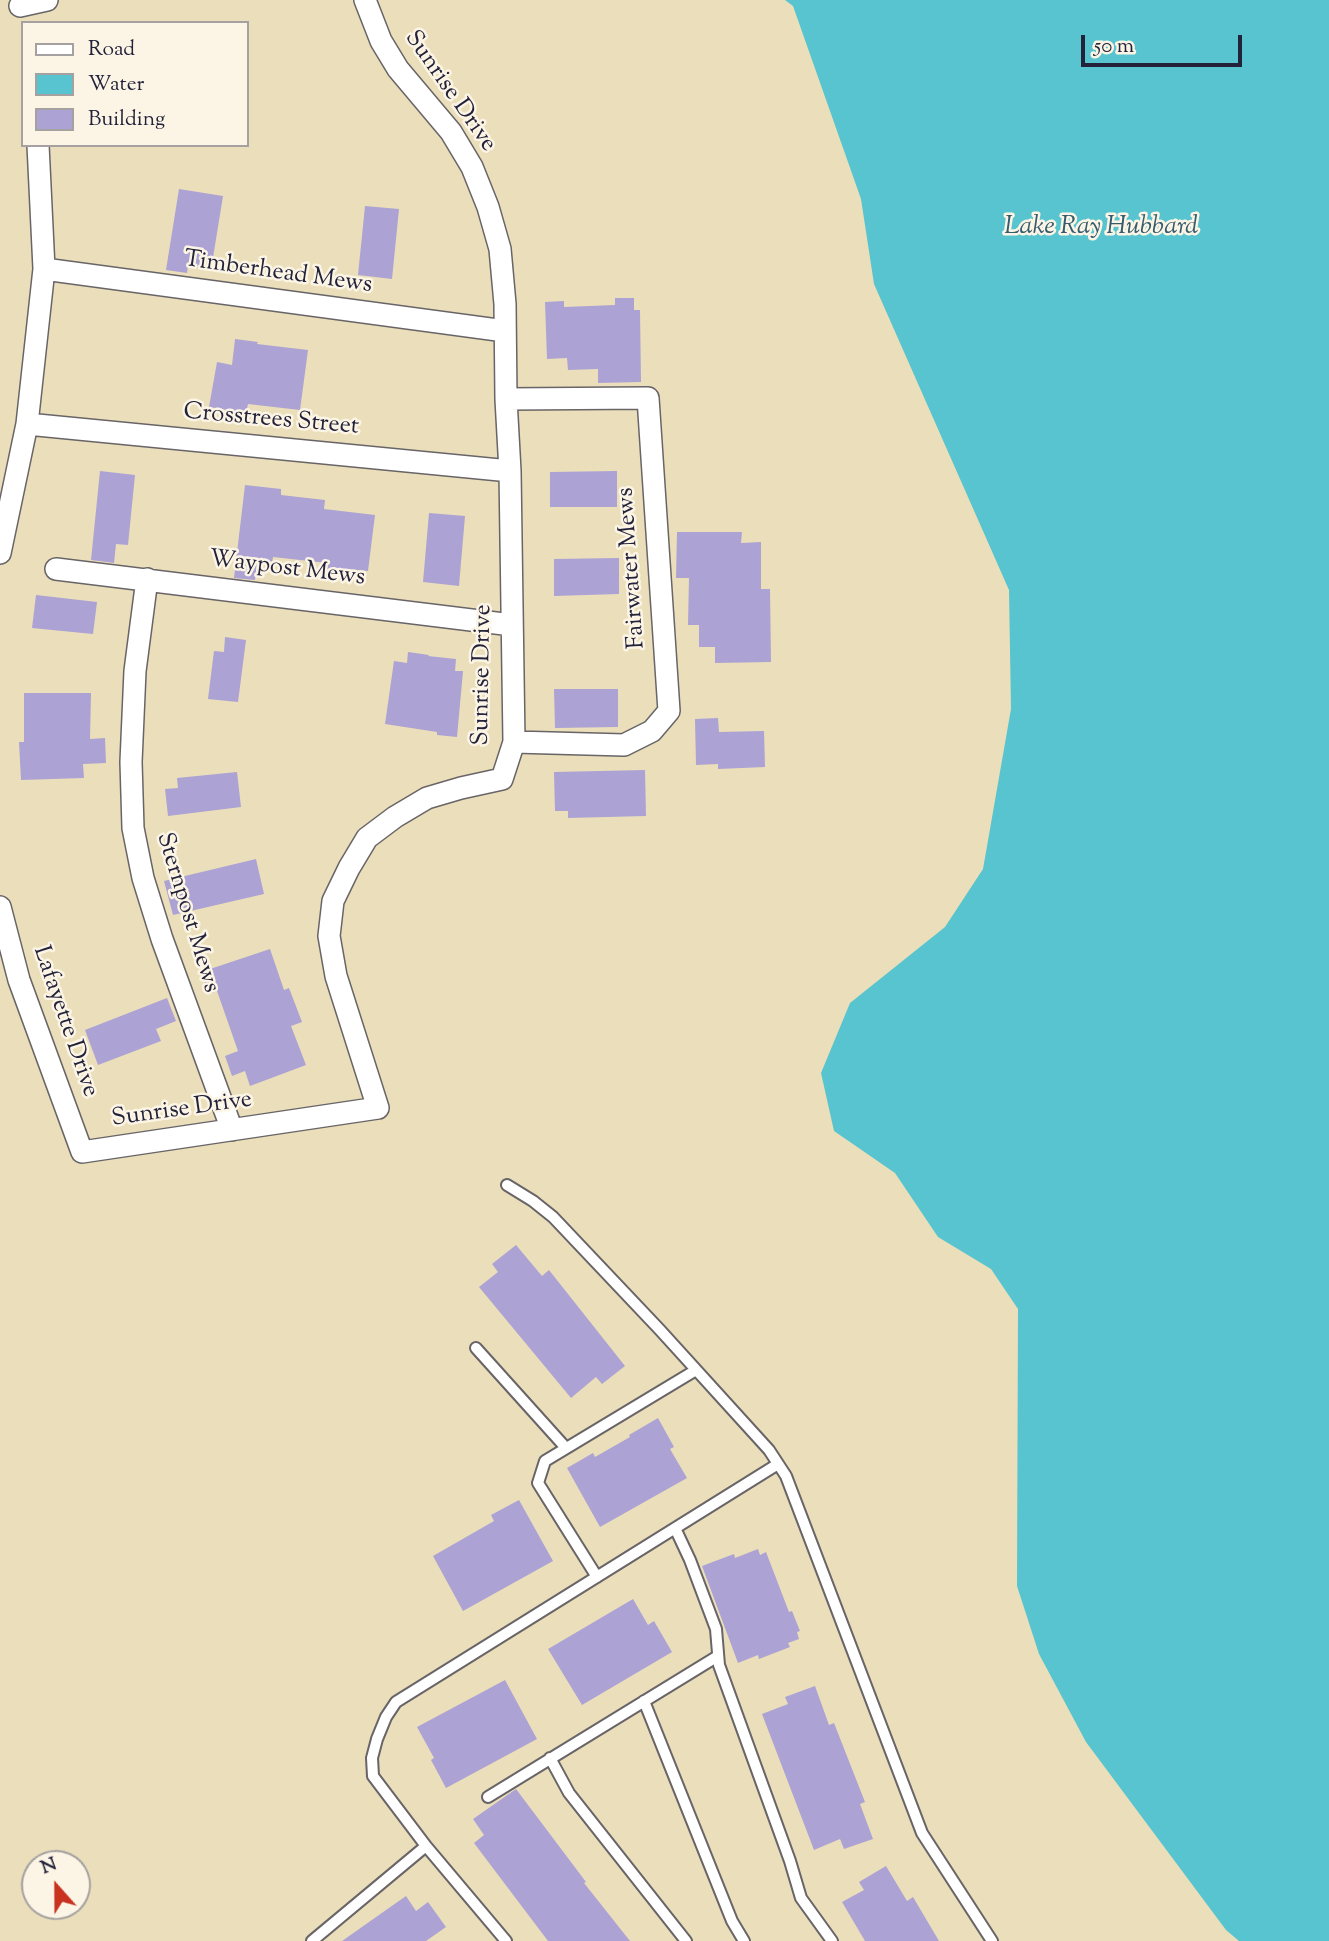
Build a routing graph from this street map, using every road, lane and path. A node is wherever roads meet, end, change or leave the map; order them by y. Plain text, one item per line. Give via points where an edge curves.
1 (47, 0) edge
2 (365, 0) edge
3 (21, 10) edge
4 (38, 147) edge
5 (44, 269) junction
6 (505, 331) junction
7 (506, 399) junction
8 (27, 424) junction
9 (510, 471) junction
10 (0, 553) edge
11 (56, 569) dead end
12 (147, 579) junction
13 (512, 625) junction
14 (514, 742) junction
15 (0, 907) edge
16 (232, 1130) junction
17 (82, 1152) joint
18 (507, 1185) dead end
19 (476, 1348) dead end
20 (696, 1370) junction
21 (566, 1448) junction
22 (778, 1464) junction
23 (675, 1528) junction
24 (597, 1577) junction
25 (718, 1656) junction
26 (644, 1701) junction
27 (550, 1758) junction
28 (488, 1797) dead end
29 (426, 1846) junction
30 (503, 1937) edge
31 (312, 1941) edge
32 (489, 1941) edge
33 (686, 1941) edge
34 (744, 1941) edge
35 (832, 1941) edge
36 (992, 1941) edge

1 - 3 street
2 - 6 street, Sunrise Drive via 398,69 451,132 472,167 500,249
4 - 5 street
5 - 6 street, Timberhead Mews
5 - 8 street
6 - 7 street, Sunrise Drive
7 - 9 street, Sunrise Drive
7 - 14 street, Fairwater Mews via 649,398 669,711 652,731 624,745
8 - 9 street, Crosstrees Street
8 - 10 street
9 - 13 street, Sunrise Drive
11 - 12 street, Waypost Mews
12 - 13 street, Waypost Mews
12 - 16 street, Sternpost Mews via 135,671 133,828 162,939
13 - 14 street, Sunrise Drive
14 - 16 street, Sunrise Drive via 502,779 426,798 367,838 333,901 329,936 336,976 378,1108
15 - 17 street, Lafayette Drive via 19,980
16 - 17 street, Sunrise Drive
18 - 20 lane via 553,1217
19 - 21 lane
20 - 21 lane
20 - 22 lane
21 - 24 lane via 545,1461 538,1483
22 - 23 lane
22 - 36 lane via 922,1833
23 - 24 lane
23 - 25 lane via 716,1629
24 - 29 lane via 396,1702 386,1717 372,1758 373,1776
25 - 26 lane
25 - 35 lane via 801,1898
26 - 27 lane
26 - 34 lane
27 - 28 lane
27 - 33 lane via 569,1793
29 - 30 lane
29 - 31 lane
30 - 32 lane

